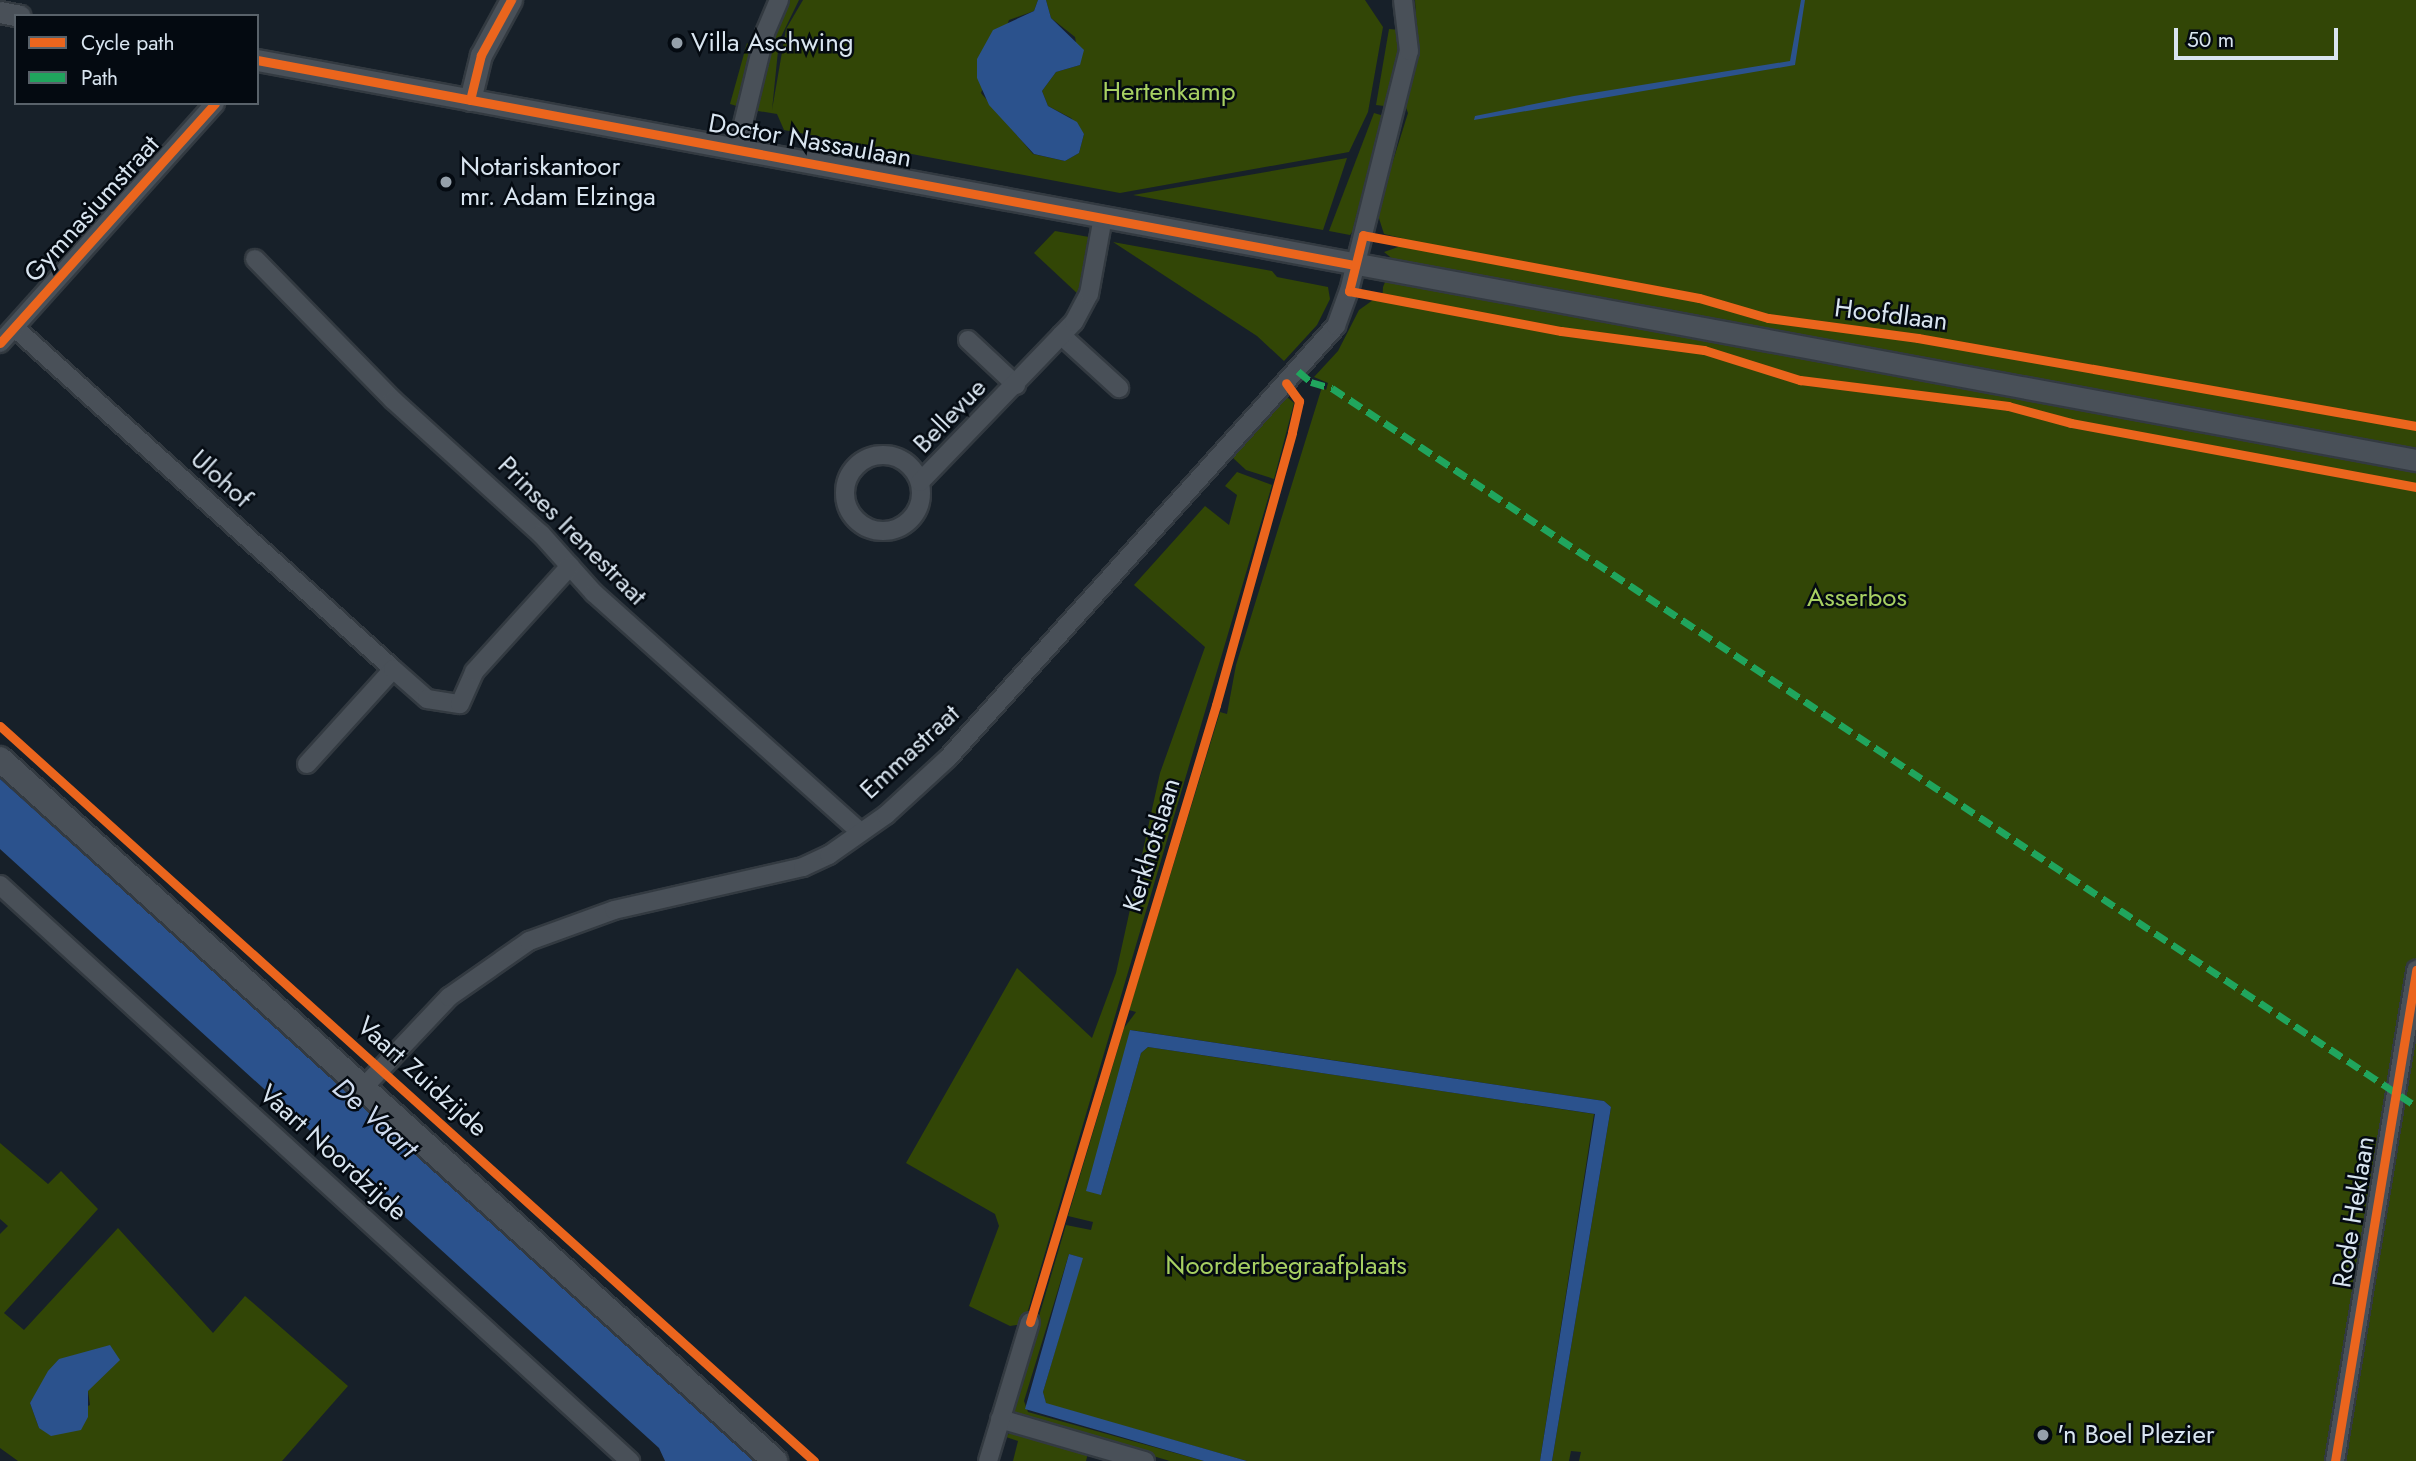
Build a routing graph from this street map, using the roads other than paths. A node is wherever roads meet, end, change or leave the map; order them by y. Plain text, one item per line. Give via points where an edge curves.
1 (510, 0) edge
2 (779, 0) edge
3 (1404, 0) edge
4 (259, 60) edge
5 (470, 100) junction
6 (213, 105) edge
7 (737, 149) junction
8 (1103, 217) junction
9 (255, 259) dead end
10 (1355, 265) junction
11 (15, 328) junction
12 (1061, 335) junction
13 (968, 340) dead end
14 (0, 343) edge
15 (1016, 385) junction
16 (1119, 388) dead end
17 (2416, 460) edge
18 (920, 482) junction
19 (570, 566) junction
20 (393, 669) junction
21 (0, 760) edge
22 (307, 764) dead end
23 (860, 832) junction
24 (0, 885) edge
25 (2416, 970) edge
26 (362, 1089) junction
27 (1031, 1322) dead end
28 (1000, 1419) junction
29 (630, 1461) edge
30 (775, 1461) edge
31 (988, 1461) edge
32 (1145, 1461) edge
33 (2335, 1461) edge

1 - 5 street via 481,55
2 - 7 street via 765,33
3 - 10 street via 1409,51
4 - 5 street, Doctor Nassaulaan
5 - 7 street, Doctor Nassaulaan
6 - 11 street, Gymnasiumstraat
7 - 8 street, Doctor Nassaulaan
8 - 10 street, Doctor Nassaulaan
8 - 12 street, Bellevue via 1089,294
9 - 19 street, Prinses Irenestraat via 393,400 541,534
10 - 17 street, Hoofdlaan
10 - 23 street, Emmastraat via 1336,326 1298,371 948,758
11 - 14 street, Gymnasiumstraat
11 - 20 street, Ulohof
12 - 15 street, Bellevue
12 - 16 street
13 - 15 street, Bellevue
15 - 18 street, Bellevue
18 - 18 street, Bellevue via 914,470 892,456 867,458 848,477 847,503 853,515 874,529 900,527 918,508
19 - 20 street, Ulohof via 474,672 460,704 427,699
19 - 23 street, Prinses Irenestraat via 594,593
20 - 22 street
21 - 26 main road, Vaart Zuidzijde
23 - 26 street, Emmastraat via 803,867 614,910 529,941 449,997
24 - 29 street, Vaart Noordzijde
25 - 33 street, Rode Heklaan
26 - 30 main road, Vaart Zuidzijde
27 - 28 street
28 - 31 street
28 - 32 street

